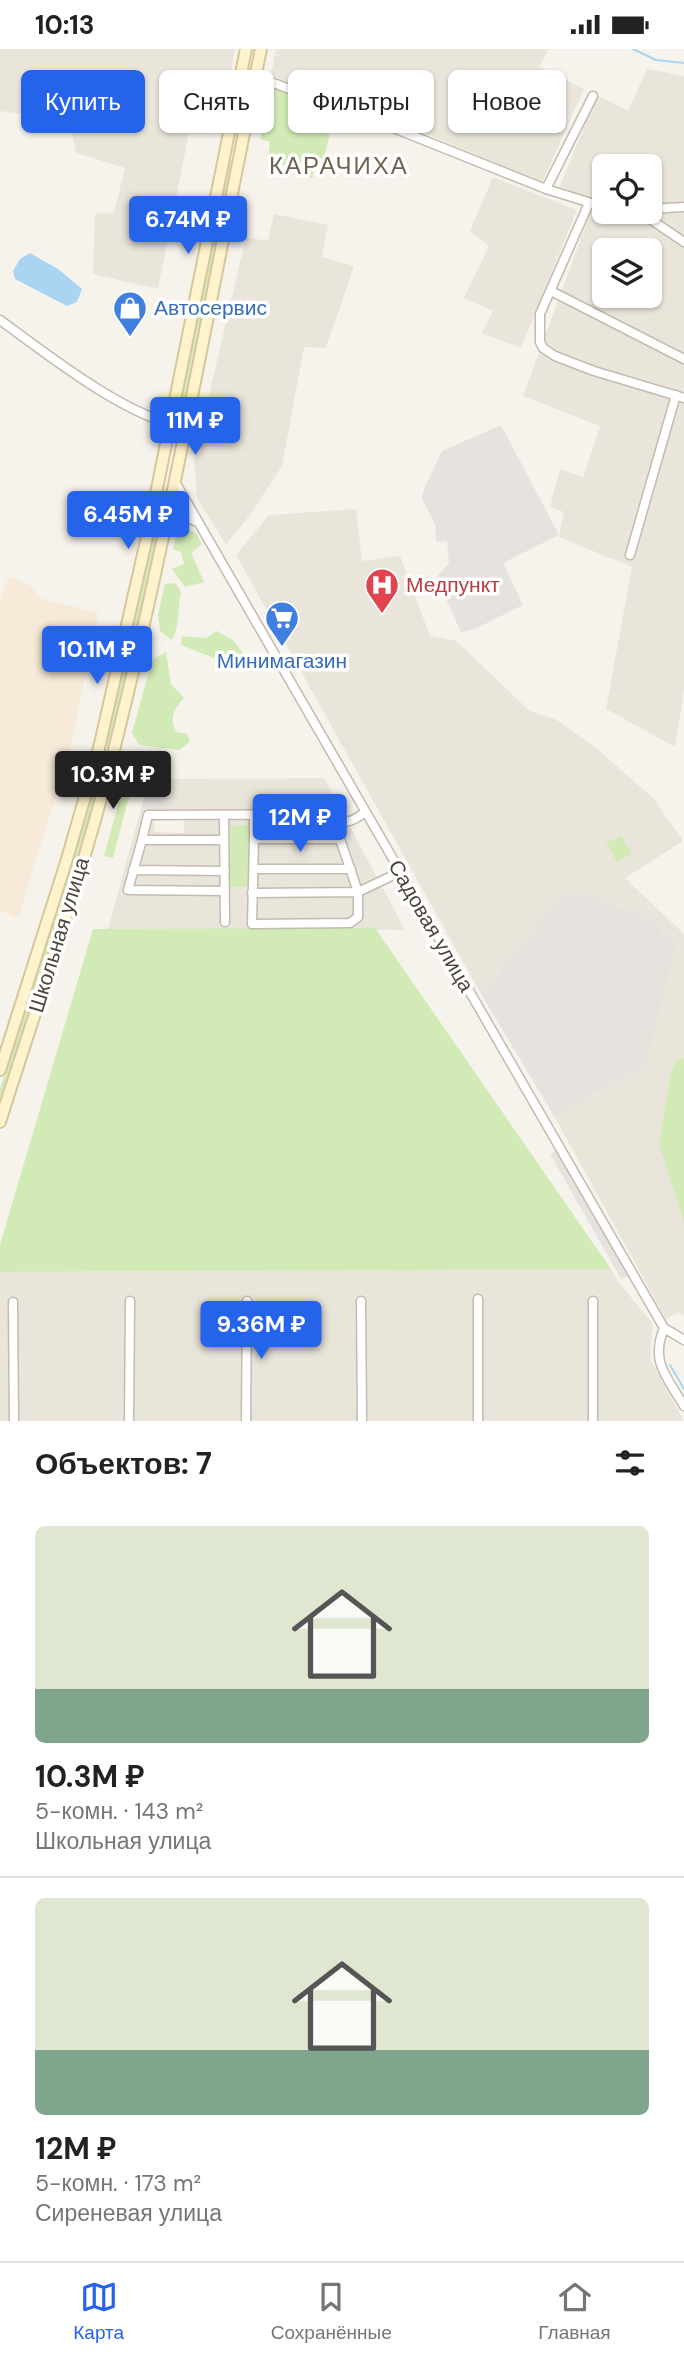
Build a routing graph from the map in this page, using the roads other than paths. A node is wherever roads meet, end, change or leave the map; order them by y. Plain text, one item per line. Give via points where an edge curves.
1 (246, 49) edge
2 (261, 49) edge
3 (242, 70) edge
4 (257, 70) edge
5 (274, 83) edge
6 (593, 96) dead end
7 (229, 133) edge
8 (244, 133) edge
9 (546, 189) junction
10 (589, 203) junction
11 (592, 204) edge
12 (684, 207) edge
13 (662, 209) edge
14 (657, 224) edge
15 (684, 242) edge
16 (551, 291) junction
17 (0, 320) edge
18 (684, 359) edge
19 (680, 396) edge
20 (170, 425) junction
21 (185, 428) junction
22 (160, 477) junction
23 (174, 480) junction
24 (199, 523) junction
25 (164, 531) junction
26 (630, 555) dead end
27 (99, 748) junction
28 (113, 753) junction
29 (366, 812) junction
30 (293, 814) junction
31 (224, 815) junction
32 (254, 815) junction
33 (343, 822) junction
34 (254, 839) junction
35 (293, 839) junction
36 (340, 839) junction
37 (142, 840) junction
38 (224, 840) junction
39 (254, 869) junction
40 (351, 869) junction
41 (133, 870) junction
42 (225, 871) junction
43 (400, 872) junction
44 (225, 891) junction
45 (358, 892) junction
46 (252, 893) junction
47 (225, 922) dead end
48 (0, 1070) edge
49 (0, 1122) edge
50 (478, 1299) dead end
51 (130, 1301) dead end
52 (247, 1301) dead end
53 (361, 1301) dead end
54 (593, 1301) dead end
55 (13, 1302) dead end
56 (664, 1328) junction
57 (684, 1339) edge
58 (684, 1406) edge
59 (14, 1421) edge
60 (130, 1421) edge
61 (246, 1421) edge
62 (362, 1421) edge
63 (478, 1421) edge
64 (593, 1421) edge

1 - 3 main road, Школьная улица
2 - 4 main road, Школьная улица
5 - 9 street
6 - 9 street
7 - 20 main road, Школьная улица
8 - 21 main road, Школьная улица
9 - 10 street
10 - 11 street
10 - 16 street
12 - 13 street
14 - 15 street
16 - 18 street
16 - 19 street via 540,314 543,348 594,371
17 - 20 street via 103,392
19 - 26 street
20 - 21 street
20 - 22 main road, Школьная улица
21 - 23 main road, Школьная улица
22 - 23 main road
22 - 27 main road, Школьная улица
23 - 24 street, Садовая улица
23 - 25 main road, Школьная улица
24 - 25 street via 178,519
24 - 29 street, Садовая улица
25 - 28 main road, Школьная улица
27 - 28 main road
27 - 48 main road, Школьная улица
28 - 49 main road, Школьная улица
29 - 33 street
29 - 43 street, Садовая улица
30 - 32 street
30 - 33 street via 335,814
30 - 35 street
31 - 32 street
31 - 37 street via 148,815
31 - 38 street
32 - 34 street
33 - 36 street
34 - 35 street
34 - 39 street
35 - 36 street
36 - 40 street
37 - 38 street
37 - 41 street
38 - 42 street
39 - 40 street
39 - 46 street
40 - 45 street
41 - 42 street
41 - 44 street via 128,891
42 - 44 street
43 - 45 street
43 - 56 street, Садовая улица
44 - 47 street
45 - 46 street
45 - 46 street via 358,917 350,923 252,924
50 - 63 street
51 - 60 street
52 - 61 street
53 - 62 street
54 - 64 street
55 - 59 street
56 - 57 street
56 - 58 street via 658,1361

